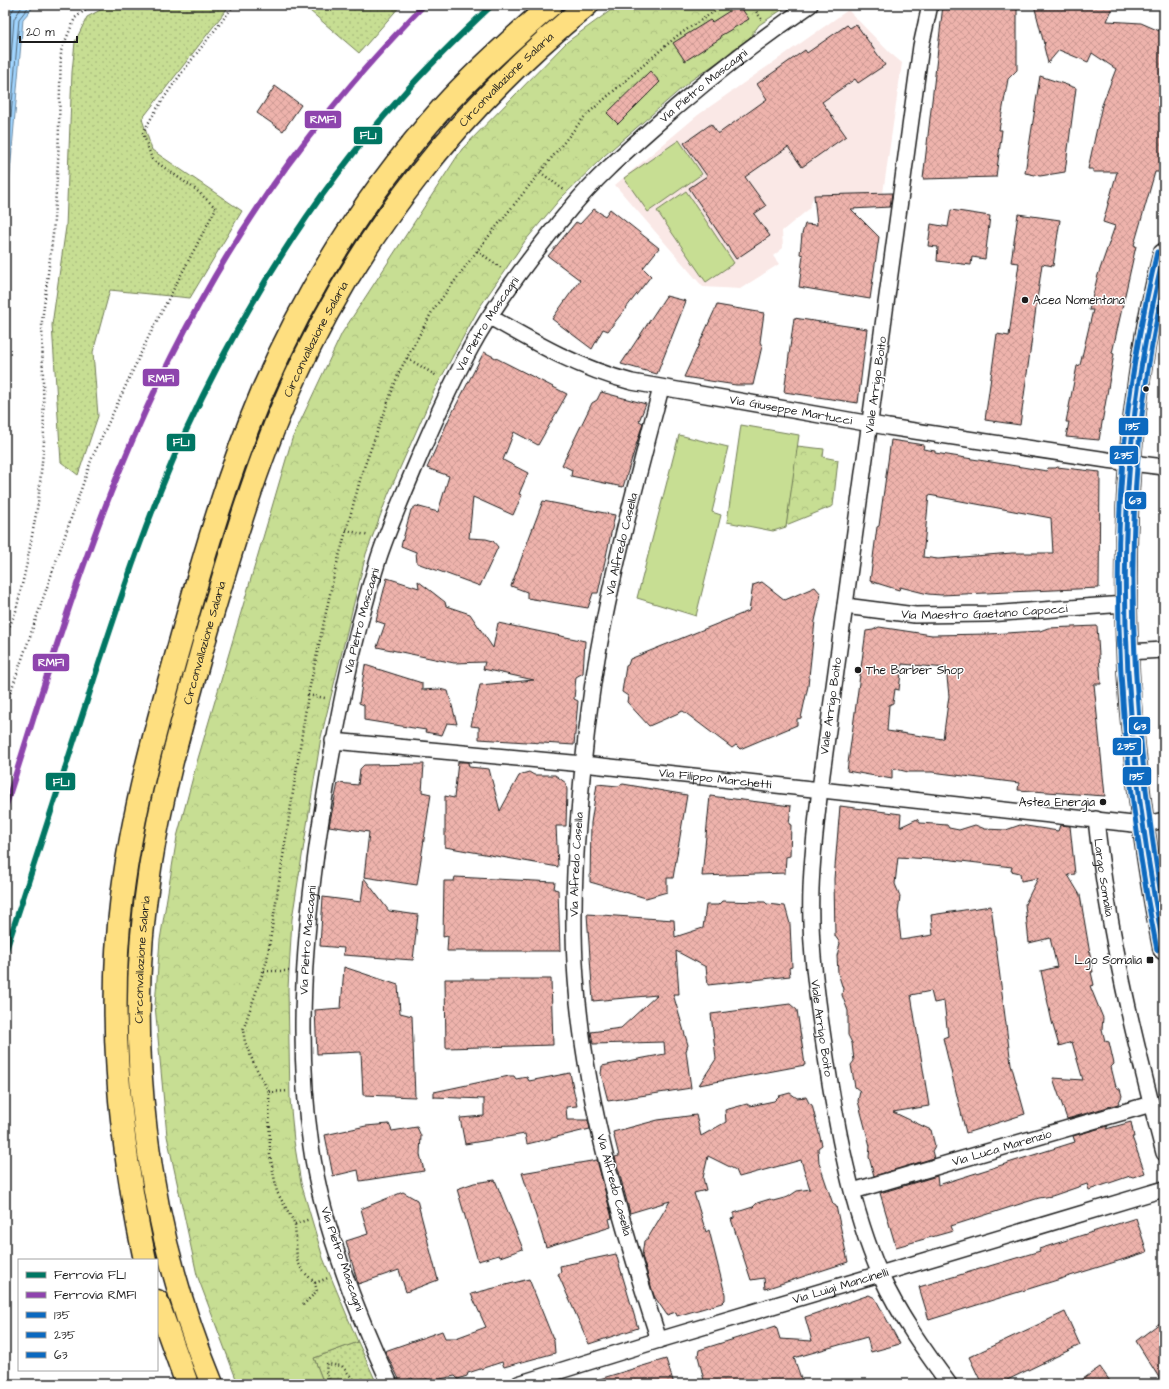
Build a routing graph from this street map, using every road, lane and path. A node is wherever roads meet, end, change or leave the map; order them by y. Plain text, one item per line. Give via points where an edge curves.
1 (91, 5) edge
2 (234, 5) edge
3 (551, 5) edge
4 (587, 5) edge
5 (724, 5) edge
6 (752, 5) edge
7 (810, 5) edge
8 (926, 9) edge
9 (763, 22) dead end
10 (540, 172) junction
11 (564, 190) dead end
12 (477, 251) junction
13 (1164, 254) edge
14 (516, 279) junction
15 (490, 317) junction
16 (407, 358) junction
17 (452, 384) junction
18 (661, 388) junction
19 (870, 424) junction
20 (1129, 463) junction
21 (1164, 467) edge
22 (346, 530) junction
23 (385, 541) junction
24 (1125, 604) junction
25 (845, 606) junction
26 (5, 637) edge
27 (1164, 650) edge
28 (1127, 652) junction
29 (5, 708) edge
30 (333, 741) junction
31 (583, 764) junction
32 (820, 789) junction
33 (1096, 820) junction
34 (1164, 820) edge
35 (1142, 825) junction
36 (1164, 949) edge
37 (264, 971) junction
38 (290, 971) dead end
39 (292, 1090) dead end
40 (269, 1092) junction
41 (1151, 1104) junction
42 (1164, 1113) edge
43 (1164, 1153) edge
44 (1164, 1189) edge
45 (853, 1191) junction
46 (314, 1218) dead end
47 (295, 1224) junction
48 (145, 1259) edge
49 (880, 1274) junction
50 (334, 1276) dead end
51 (315, 1283) junction
52 (158, 1304) edge
53 (303, 1305) dead end
54 (659, 1340) junction
55 (186, 1384) edge
56 (212, 1384) edge
57 (330, 1384) edge
58 (357, 1384) edge
59 (390, 1384) edge
60 (518, 1384) edge
61 (949, 1384) edge

1 - 26 path via 75,18 62,51 53,234 42,321 44,449 38,503 27,563 16,611
2 - 29 path via 177,80 143,134 152,159 195,189 216,208 148,338 92,458
3 - 48 highway, Circonvallazione Salaria via 483,66 448,103 405,153 338,246 299,316 264,387 231,473 195,588 147,766 132,834 118,932 118,1086 125,1153
4 - 56 highway, Circonvallazione Salaria via 504,79 438,151 389,214 326,314 292,384 256,474 221,584 180,730 162,802 145,904 139,976 140,1077 165,1238 182,1298
5 - 10 path via 677,36 585,116
6 - 9 path
7 - 14 street, Via Pietro Mascagni via 702,84 618,159 573,205
8 - 19 street, Viale Arrigo Boito
10 - 11 path
10 - 12 path
12 - 14 path
12 - 16 path via 433,310
13 - 20 main road via 1140,366
14 - 15 street, Via Pietro Mascagni
15 - 17 street, Via Pietro Mascagni
15 - 18 street, Via Giuseppe Martucci via 535,344 578,365
16 - 17 path
16 - 22 path via 399,372 362,473
17 - 23 street, Via Pietro Mascagni
18 - 19 street, Via Giuseppe Martucci
18 - 31 street, Via Alfredo Casella via 613,582 597,659
19 - 20 street, Via Giuseppe Martucci
19 - 25 street, Viale Arrigo Boito
20 - 21 street, Via Giuseppe Martucci
20 - 24 main road via 1125,530
22 - 23 path
22 - 37 path via 334,571 308,695
23 - 30 street, Via Pietro Mascagni via 362,621
24 - 25 street, Via Maestro Gaetano Capocci via 988,614 915,615
24 - 28 main road
25 - 32 street, Viale Arrigo Boito
27 - 28 street
28 - 35 main road
30 - 31 street, Via Filippo Marchetti
30 - 59 street, Via Pietro Mascagni via 312,880 307,937 304,1045 307,1109 315,1171 326,1214 365,1327
31 - 32 street, Via Filippo Marchetti
31 - 54 street, Via Alfredo Casella via 574,907 580,1010 594,1100 618,1208
32 - 33 street, Via Filippo Marchetti
32 - 45 street, Viale Arrigo Boito via 811,890 814,967 836,1117
33 - 35 street, Largo Somalia
33 - 41 street, Largo Somalia via 1102,878 1117,960
34 - 35 street, Largo Somalia
35 - 36 main road
37 - 38 path
37 - 40 path via 243,1030 254,1064
39 - 40 path
40 - 47 path via 272,1174 277,1192
41 - 42 street
41 - 43 street, Largo Somalia
41 - 45 street, Via Luca Marenzio
44 - 49 street, Via Luigi Mancinelli
45 - 49 street, Viale Arrigo Boito
46 - 47 path
47 - 51 path via 297,1260 302,1270
49 - 54 street, Via Luigi Mancinelli
49 - 61 street, Viale Arrigo Boito via 910,1328
50 - 51 path
51 - 53 path via 317,1291
52 - 55 highway
54 - 60 street, Via Luigi Mancinelli
57 - 58 path via 326,1371 327,1364 342,1366

